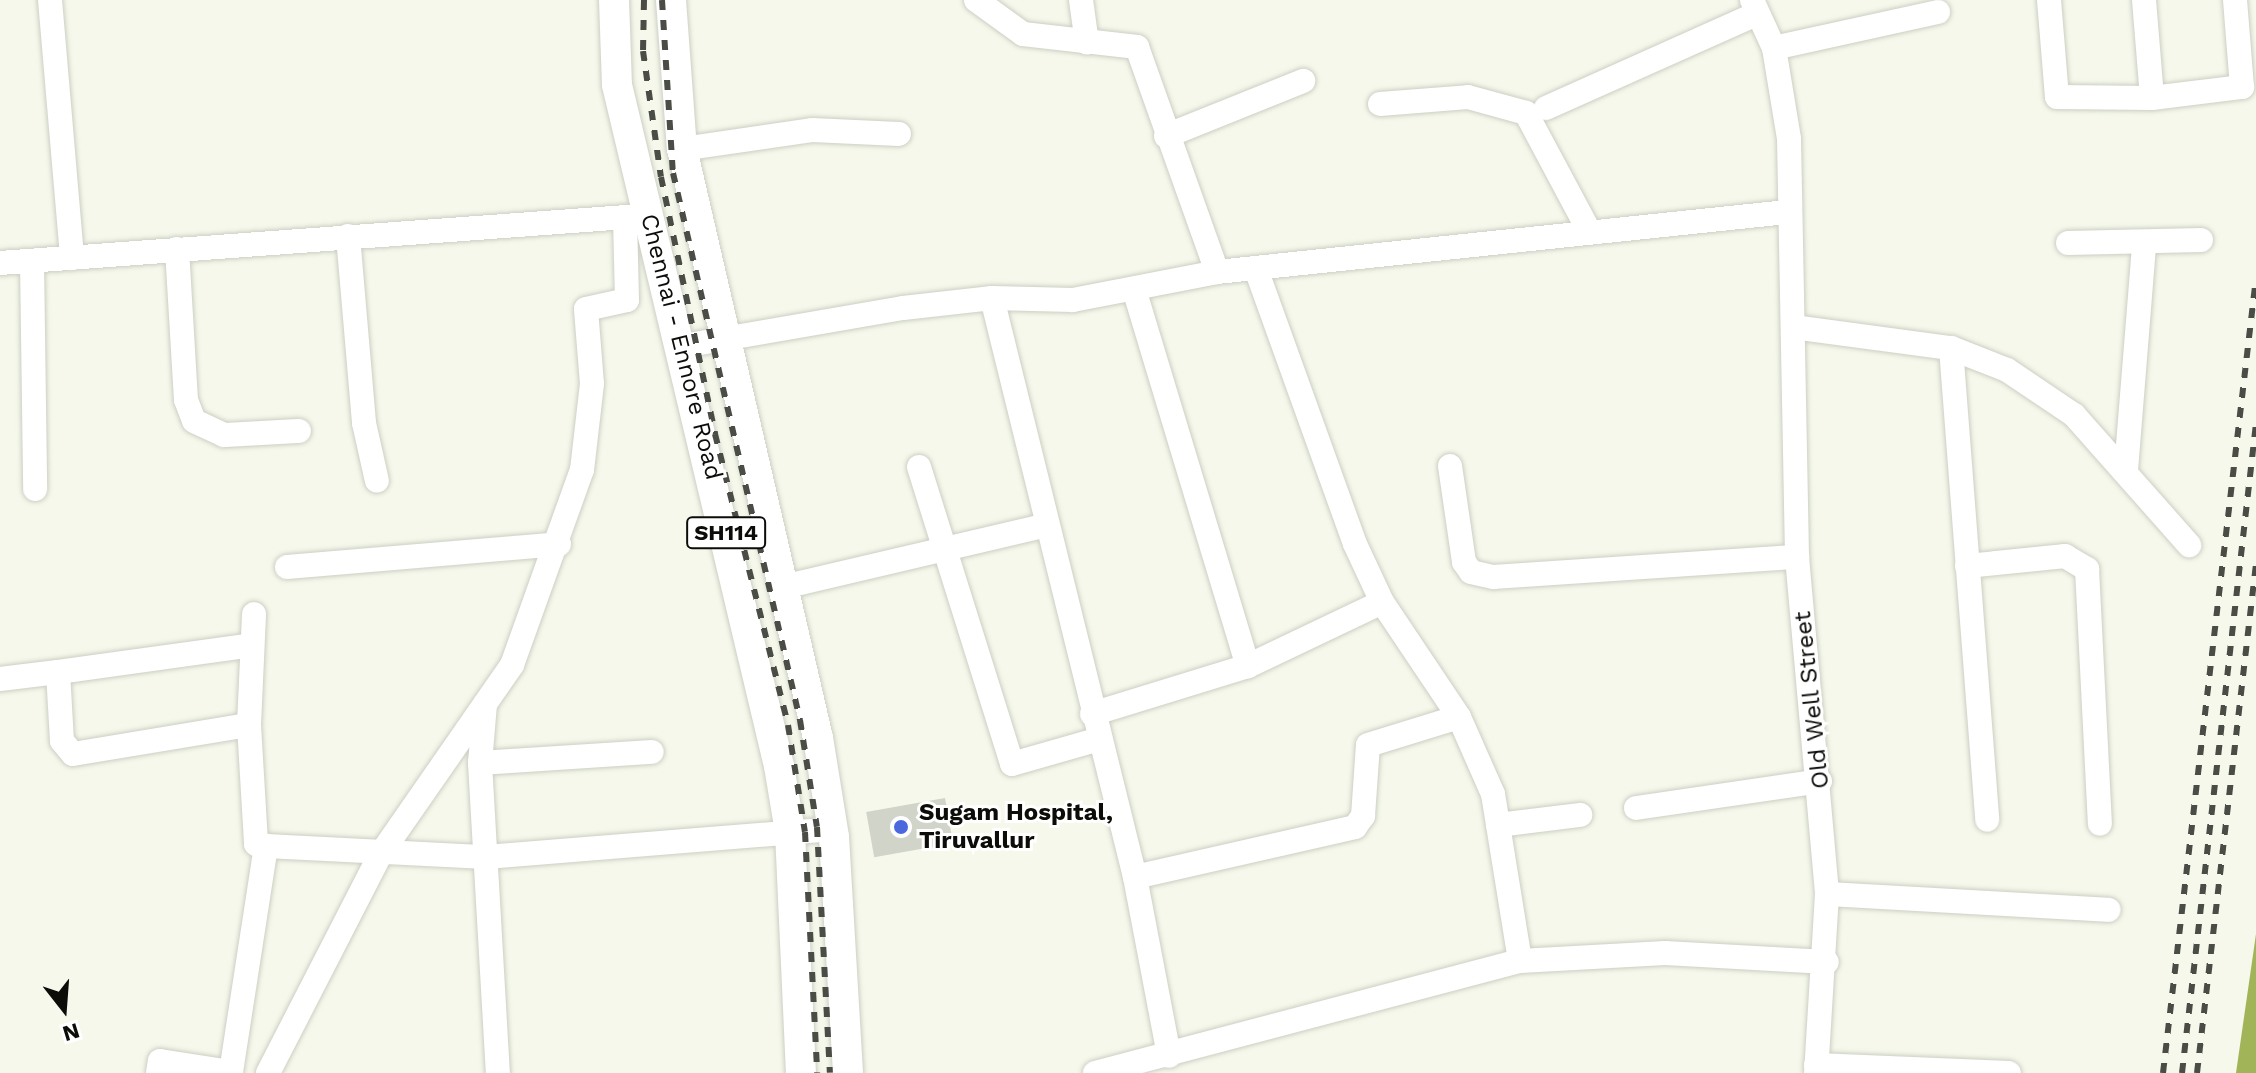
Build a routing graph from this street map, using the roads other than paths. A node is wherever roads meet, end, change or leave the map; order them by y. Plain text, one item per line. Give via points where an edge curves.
1 (50, 0) edge
2 (614, 0) edge
3 (671, 0) edge
4 (976, 0) edge
5 (1081, 0) edge
6 (2049, 0) edge
7 (2144, 0) edge
8 (2235, 0) edge
9 (1754, 7) edge
10 (1938, 12) dead end
11 (1087, 43) junction
12 (1774, 48) junction
13 (1303, 81) dead end
14 (2152, 98) junction
15 (1380, 104) dead end
16 (1546, 108) dead end
17 (899, 134) dead end
18 (1166, 136) junction
19 (682, 149) junction
20 (1787, 212) junction
21 (637, 216) junction
22 (1588, 229) junction
23 (348, 236) junction
24 (2201, 240) dead end
25 (2068, 243) dead end
26 (2144, 246) junction
27 (177, 249) junction
28 (72, 258) junction
29 (32, 261) junction
30 (0, 263) edge
31 (1256, 269) junction
32 (1217, 272) junction
33 (1134, 289) junction
34 (992, 298) junction
35 (1793, 327) junction
36 (726, 340) junction
37 (683, 346) junction
38 (1951, 348) junction
39 (299, 431) dead end
40 (1450, 466) dead end
41 (919, 467) dead end
42 (2126, 470) junction
43 (377, 481) dead end
44 (35, 489) dead end
45 (1047, 525) junction
46 (559, 544) junction
47 (2189, 545) dead end
48 (941, 551) junction
49 (1797, 557) junction
50 (1967, 566) junction
51 (287, 567) dead end
52 (783, 587) junction
53 (1382, 602) junction
54 (254, 614) dead end
55 (252, 645) junction
56 (1248, 666) junction
57 (58, 672) junction
58 (0, 679) edge
59 (485, 701) junction
60 (1092, 714) junction
61 (1459, 717) junction
62 (249, 725) junction
63 (1099, 739) junction
64 (652, 752) dead end
65 (480, 763) junction
66 (1820, 781) junction
67 (1636, 808) dead end
68 (1580, 815) dead end
69 (1987, 820) dead end
70 (2100, 824) dead end
71 (1498, 825) junction
72 (833, 829) junction
73 (790, 832) junction
74 (266, 846) junction
75 (380, 855) junction
76 (486, 857) junction
77 (1135, 877) junction
78 (1827, 894) junction
79 (2109, 910) dead end
80 (1520, 961) junction
81 (1827, 962) junction
82 (1169, 1056) junction
83 (1816, 1069) edge
84 (1109, 1072) edge
85 (158, 1073) edge
86 (268, 1073) edge
87 (498, 1073) edge
88 (801, 1073) edge
89 (848, 1073) edge
90 (2009, 1073) edge

1 - 28 street
2 - 21 main road, Chennai - Ennore Road / SH114 via 617,85
3 - 19 main road, Chennai - Ennore Road / SH114
4 - 11 street via 1023,34
5 - 11 street
6 - 14 street via 2057,97
7 - 14 street
8 - 14 street via 2242,87
9 - 12 street, Old Well Street
9 - 16 street
10 - 12 street
11 - 18 street via 1137,47
12 - 20 street, Old Well Street via 1789,139
13 - 18 street
15 - 22 street via 1468,97 1526,113
17 - 19 street via 812,130
18 - 32 street
19 - 36 main road, Chennai - Ennore Road / SH114
20 - 22 street
20 - 35 street, Old Well Street
21 - 23 street
21 - 37 main road, Chennai - Ennore Road / SH114
21 - 46 street via 627,300 586,309 592,384 582,470
22 - 31 street
23 - 27 street
23 - 43 street via 364,423
24 - 26 street
25 - 26 street
26 - 42 street
27 - 28 street
27 - 39 street via 186,400 194,421 224,435
28 - 29 street
29 - 30 street
29 - 44 street
31 - 32 street
31 - 53 street via 1355,544
32 - 33 street
33 - 34 street via 1073,300
33 - 56 street
34 - 36 street
34 - 45 street
35 - 38 street
35 - 49 street, Old Well Street
36 - 37 street
36 - 52 main road, Chennai - Ennore Road / SH114
37 - 73 main road, Chennai - Ennore Road / SH114
38 - 42 street via 2007,370 2074,415
38 - 50 street
40 - 49 street via 1464,562 1471,572 1493,577
41 - 48 street
42 - 47 street
45 - 48 street
45 - 60 street
46 - 51 street
46 - 59 street via 512,665
48 - 52 street
48 - 63 street via 955,567 1012,764
49 - 66 street, Old Well Street
50 - 69 street
50 - 70 street via 2065,556 2087,569
52 - 72 main road, Chennai - Ennore Road / SH114
53 - 56 street
53 - 61 street
54 - 55 street
55 - 57 street
55 - 62 street
56 - 60 street
57 - 58 street
57 - 62 street via 66,753
59 - 65 street
59 - 75 street
60 - 63 street
61 - 71 street via 1493,794
61 - 77 street via 1368,745 1363,816 1355,827
62 - 74 street via 256,844
63 - 77 street
64 - 65 street
65 - 76 street
66 - 67 street
66 - 78 street, Old Well Street
68 - 71 street
71 - 80 street
72 - 73 street
72 - 89 main road, Chennai - Ennore Road / SH114
73 - 76 street
73 - 88 main road, Chennai - Ennore Road / SH114
74 - 75 street
74 - 85 street via 231,1072 160,1061
75 - 76 street
75 - 86 street
76 - 87 street
77 - 82 street
78 - 79 street
78 - 81 street, Old Well Street
80 - 81 street via 1665,953
80 - 82 street
81 - 83 street, Old Well Street
82 - 84 street
83 - 90 street

